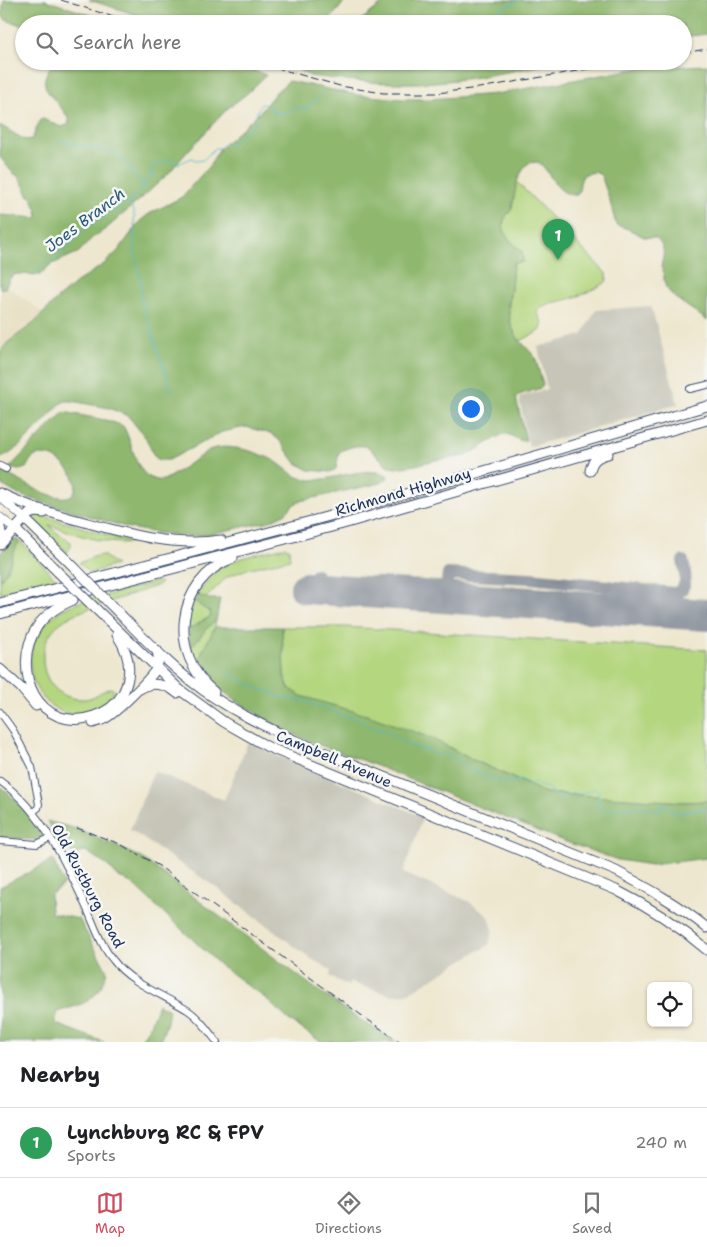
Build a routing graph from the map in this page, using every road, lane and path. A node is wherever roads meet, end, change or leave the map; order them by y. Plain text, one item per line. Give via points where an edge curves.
1 (707, 385) edge
2 (690, 389) dead end
3 (707, 402) edge
4 (707, 406) edge
5 (669, 418) junction
6 (707, 422) edge
7 (564, 461) junction
8 (0, 495) edge
9 (0, 517) edge
10 (24, 518) junction
11 (76, 520) junction
12 (290, 526) junction
13 (0, 527) edge
14 (15, 528) junction
15 (0, 544) edge
16 (265, 545) junction
17 (106, 587) junction
18 (0, 603) edge
19 (0, 614) edge
20 (104, 617) junction
21 (157, 650) junction
22 (0, 669) edge
23 (156, 669) junction
24 (134, 693) junction
25 (206, 710) junction
26 (0, 712) edge
27 (257, 723) junction
28 (0, 781) edge
29 (33, 812) junction
30 (50, 838) junction
31 (0, 841) edge
32 (707, 928) edge
33 (707, 950) edge
34 (217, 1042) edge

1 - 2 street
3 - 5 highway via 678,411
4 - 5 highway, Richmond Highway
5 - 12 highway, Richmond Highway
6 - 7 highway, Richmond Highway
6 - 7 highway via 604,455 593,462 590,471 579,461
7 - 16 highway, Richmond Highway
8 - 10 main road, Campbell Avenue
8 - 11 highway
9 - 14 main road, Campbell Avenue
10 - 11 highway via 40,512
10 - 14 highway
10 - 21 highway, Campbell Avenue, bridge
11 - 12 highway via 160,541 180,542 216,541
12 - 18 highway
13 - 15 highway
14 - 15 highway
14 - 20 highway, Campbell Avenue, bridge
16 - 17 highway, Richmond Highway
16 - 27 highway via 221,563 202,578 190,602 184,628 184,645 189,659 206,685
17 - 19 highway
17 - 20 highway via 58,607 37,626 30,640 26,654 29,686 36,699 56,715 84,720 98,715 120,698 126,686 128,656
20 - 23 highway, Campbell Avenue
21 - 23 highway via 159,660
21 - 27 highway, Campbell Avenue via 202,689
22 - 24 highway via 46,716 75,725 104,719
23 - 24 highway
23 - 25 highway, Campbell Avenue
24 - 25 highway via 146,686 164,686
25 - 33 highway, Campbell Avenue via 287,756 616,890 668,919
26 - 29 street via 14,730 32,767 39,804
27 - 32 highway, Campbell Avenue via 616,871 652,890
28 - 29 street, Old Rustburg Road
29 - 30 street, Old Rustburg Road
30 - 31 street via 37,844
30 - 34 street, Old Rustburg Road via 112,960 133,978 196,1016

